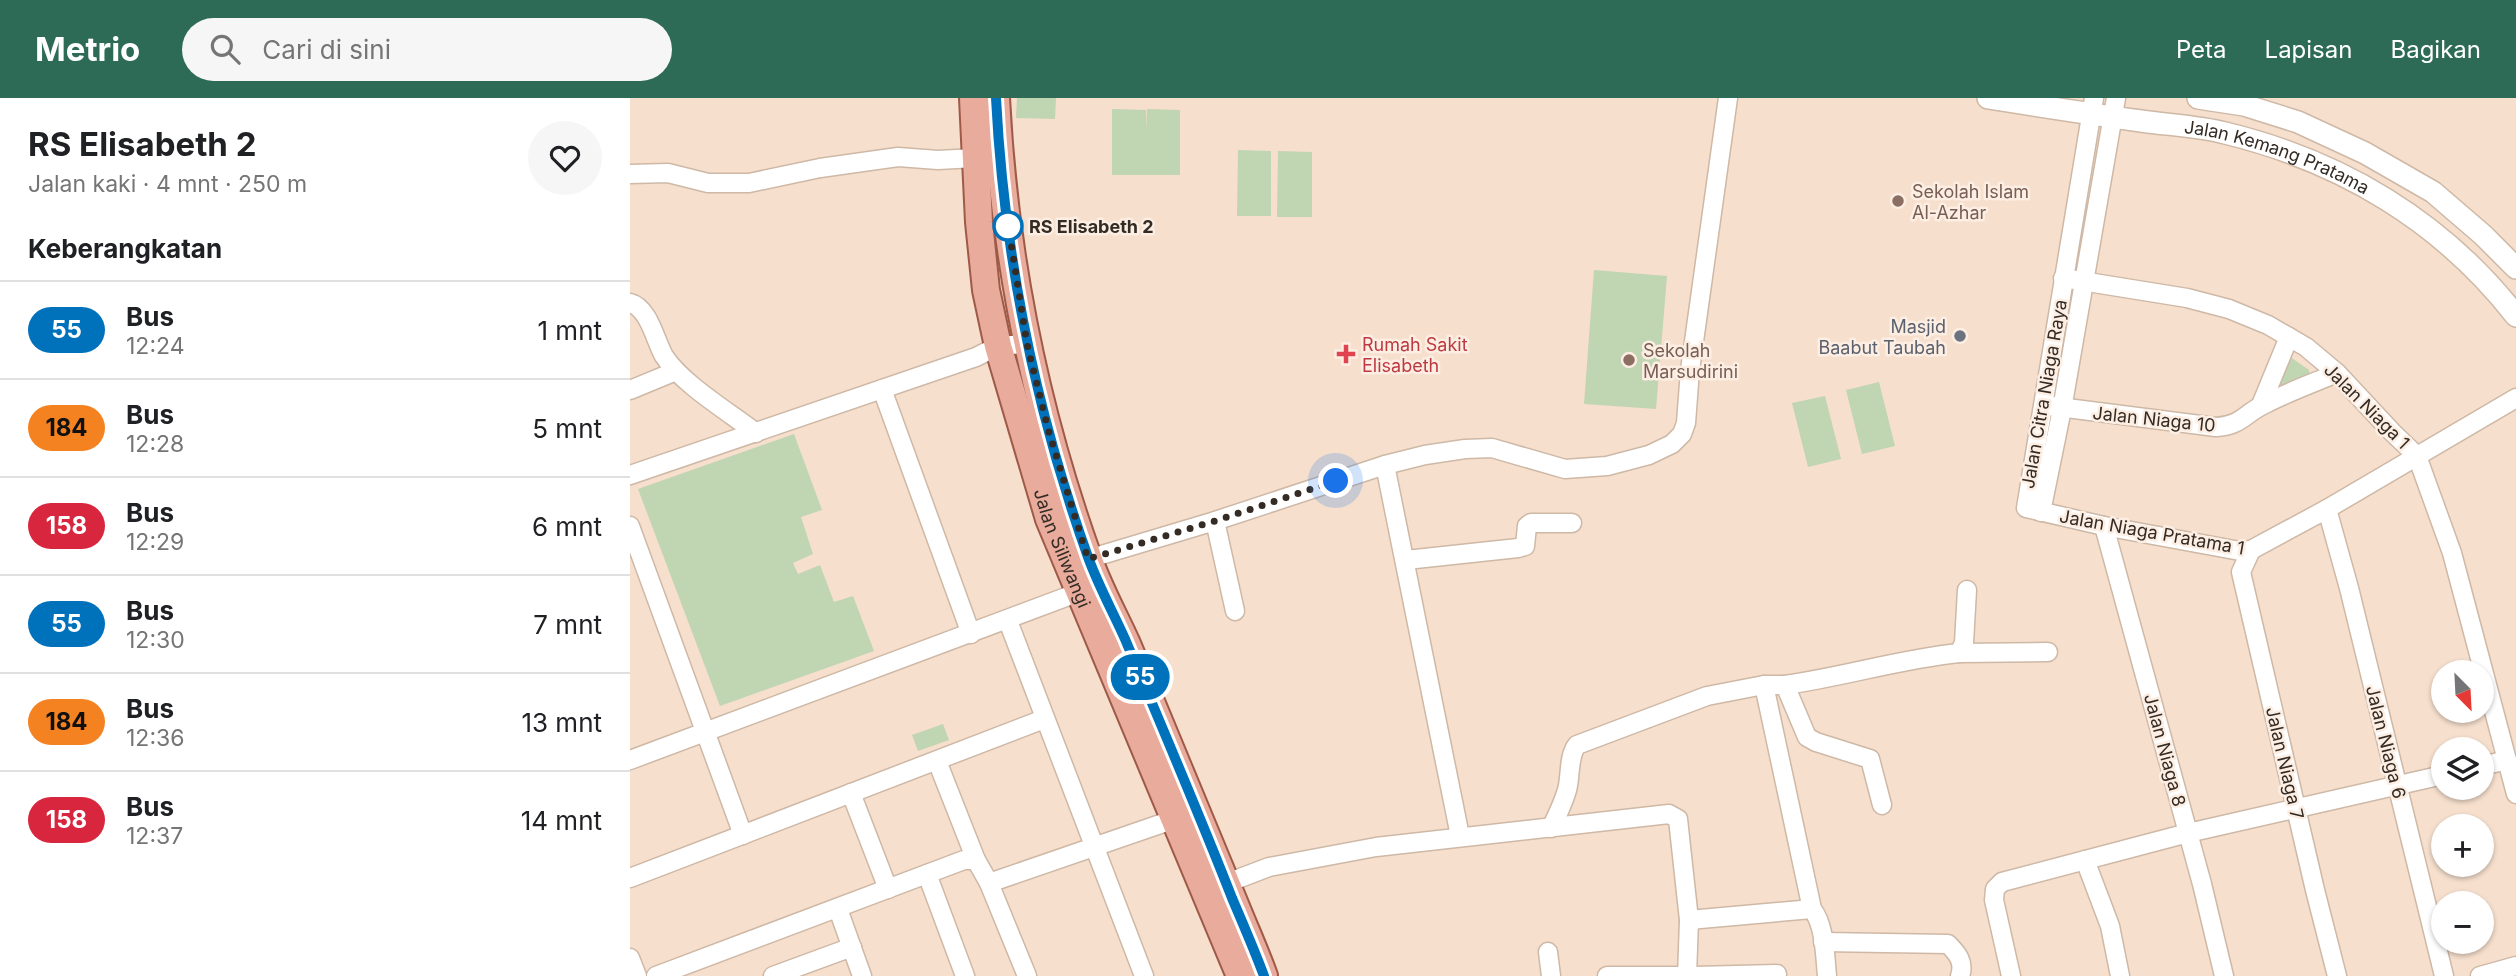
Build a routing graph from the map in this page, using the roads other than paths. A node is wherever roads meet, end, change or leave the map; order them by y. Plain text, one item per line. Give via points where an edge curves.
1 (973, 98) edge
2 (996, 98) edge
3 (1728, 98) edge
4 (1988, 98) edge
5 (2198, 98) edge
6 (2092, 106) edge
7 (2113, 107) edge
8 (975, 158) junction
9 (630, 174) edge
10 (2516, 268) edge
11 (2063, 278) junction
12 (2085, 280) junction
13 (630, 303) edge
14 (2516, 316) edge
15 (2289, 337) junction
16 (1027, 344) junction
17 (998, 346) junction
18 (676, 371) junction
19 (2337, 373) junction
20 (882, 389) junction
21 (630, 390) edge
22 (2516, 398) edge
23 (2042, 403) junction
24 (2261, 405) junction
25 (2062, 409) junction
26 (756, 433) junction
27 (2417, 456) junction
28 (1385, 465) junction
29 (630, 475) edge
30 (2327, 509) junction
31 (2041, 512) junction
32 (1215, 521) junction
33 (1572, 523) dead end
34 (630, 526) edge
35 (2104, 526) junction
36 (2251, 550) junction
37 (1088, 559) junction
38 (1406, 560) junction
39 (1089, 589) junction
40 (1967, 590) dead end
41 (1235, 611) dead end
42 (1007, 621) junction
43 (971, 634) junction
44 (2048, 652) dead end
45 (1959, 653) junction
46 (1764, 685) junction
47 (1785, 685) junction
48 (1044, 719) junction
49 (705, 732) junction
50 (630, 760) edge
51 (2507, 760) junction
52 (937, 761) junction
53 (2494, 763) edge
54 (2431, 778) edge
55 (2397, 785) junction
56 (851, 793) junction
57 (2516, 794) edge
58 (1882, 805) dead end
59 (2296, 808) junction
60 (1175, 819) junction
61 (1551, 828) junction
62 (2188, 833) junction
63 (743, 835) junction
64 (1460, 836) junction
65 (1093, 847) junction
66 (976, 860) junction
67 (2085, 860) junction
68 (928, 874) junction
69 (630, 878) edge
70 (989, 883) junction
71 (1227, 883) junction
72 (888, 889) junction
73 (838, 909) junction
74 (1812, 909) junction
75 (1689, 920) junction
76 (1823, 942) junction
77 (852, 947) junction
78 (1548, 952) dead end
79 (630, 958) edge
80 (2516, 966) edge
81 (1777, 974) dead end
82 (637, 976) edge
83 (656, 976) edge
84 (773, 976) edge
85 (862, 976) edge
86 (965, 976) edge
87 (1027, 976) edge
88 (1144, 976) edge
89 (1240, 976) edge
90 (1264, 976) edge
91 (1551, 976) edge
92 (1606, 976) edge
93 (1677, 976) edge
94 (1687, 976) edge
95 (1694, 976) edge
96 (1827, 976) edge
97 (1960, 976) edge
98 (2011, 976) edge
99 (2120, 976) edge
100 (2224, 976) edge
101 (2337, 976) edge
102 (2444, 976) edge
103 (2480, 976) edge

1 - 8 main road, Jalan Siliwangi
2 - 16 main road, Jalan Siliwangi via 999,156
3 - 28 street via 1686,424 1672,444 1607,467 1565,469 1492,448 1425,455
4 - 6 street, Jalan Kemang Pratama
5 - 10 street, Jalan Kemang Pratama via 2244,105 2298,122 2365,153 2433,192
6 - 7 street, Jalan Kemang Pratama
6 - 11 street, Jalan Citra Niaga Raya
7 - 12 street, Jalan Citra Niaga Raya
7 - 14 street, Jalan Kemang Pratama via 2279,148 2331,169 2393,202 2455,250
8 - 9 street via 898,158 749,183 708,183 668,173
8 - 17 main road, Jalan Siliwangi via 986,290
11 - 12 street, Jalan Niaga 1
11 - 23 street, Jalan Citra Niaga Raya
12 - 15 street, Jalan Niaga 1 via 2229,309
12 - 25 street, Jalan Citra Niaga Raya
13 - 18 street via 641,309
15 - 19 street, Jalan Niaga 1
15 - 24 street
16 - 17 street
16 - 37 main road, Jalan Siliwangi
17 - 20 street
17 - 39 main road, Jalan Siliwangi via 1049,519
18 - 21 street
18 - 26 street
19 - 24 street, Jalan Niaga 10
19 - 27 street, Jalan Niaga 1
20 - 26 street
20 - 43 street
22 - 27 street, Jalan Niaga Pratama 1
23 - 25 street, Jalan Niaga 10
23 - 31 street, Jalan Citra Niaga Raya via 2025,506
24 - 25 street, Jalan Niaga 10 via 2228,427
25 - 31 street, Jalan Citra Niaga Raya
26 - 29 street
27 - 30 street, Jalan Niaga Pratama 1
27 - 51 street, Jalan Niaga 1 via 2452,553
28 - 32 street
28 - 38 street
30 - 36 street, Jalan Niaga Pratama 1
30 - 55 street, Jalan Niaga 6
31 - 35 street, Jalan Niaga Pratama 1
32 - 37 street
32 - 41 street
33 - 38 street via 1531,523 1525,546 1518,548
34 - 49 street
35 - 36 street, Jalan Niaga Pratama 1
35 - 62 street, Jalan Niaga 8
36 - 59 street, Jalan Niaga 7 via 2241,572
37 - 39 main road, Jalan Siliwangi
38 - 64 street
39 - 42 street
39 - 60 main road, Jalan Siliwangi
39 - 71 main road, Jalan Siliwangi via 1200,815
40 - 45 street via 1964,643
42 - 43 street
42 - 48 street
43 - 49 street
44 - 45 street
45 - 47 street
46 - 47 street
46 - 61 street via 1707,696 1577,745 1563,804
46 - 74 street
47 - 58 street via 1807,737 1870,759
48 - 52 street
48 - 65 street
49 - 50 street
49 - 63 street
51 - 53 street
51 - 57 street, Jalan Niaga 1
52 - 56 street
52 - 66 street
54 - 55 street
55 - 59 street
55 - 102 street, Jalan Niaga 6
56 - 63 street
56 - 72 street
59 - 62 street
59 - 101 street, Jalan Niaga 7
60 - 65 street
60 - 89 main road, Jalan Siliwangi
61 - 64 street
61 - 75 street via 1674,815
62 - 67 street
62 - 100 street, Jalan Niaga 8
63 - 69 street
64 - 71 street via 1313,857
65 - 70 street
65 - 88 street
66 - 68 street
66 - 70 street
67 - 98 street via 2002,882 1995,889
67 - 99 street via 2110,926
68 - 72 street
68 - 86 street
70 - 87 street
71 - 90 main road, Jalan Siliwangi
72 - 73 street
73 - 77 street
73 - 83 street
74 - 75 street
74 - 76 street
75 - 94 street
76 - 96 street
76 - 97 street via 1948,944 1961,962
77 - 84 street
77 - 85 street
78 - 91 street
79 - 82 street
80 - 103 street
81 - 95 street
92 - 93 street

